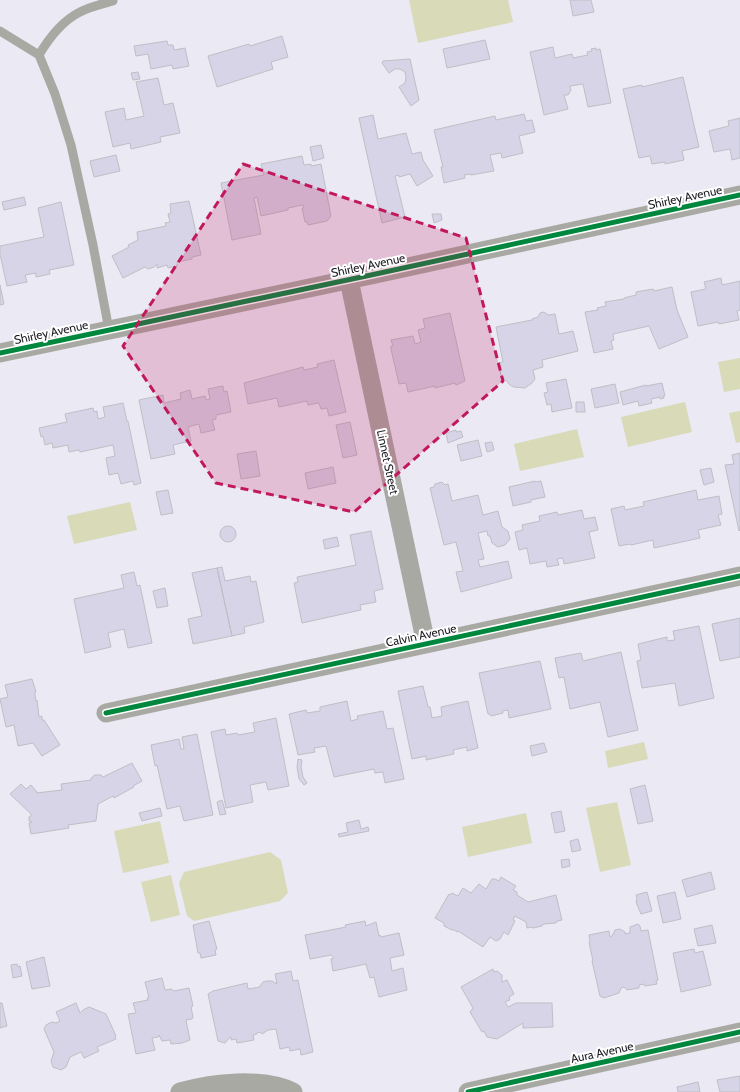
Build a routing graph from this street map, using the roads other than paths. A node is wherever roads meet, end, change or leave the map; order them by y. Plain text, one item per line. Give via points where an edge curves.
1 (113, 1) dead end
2 (0, 31) edge
3 (39, 55) junction
4 (740, 195) edge
5 (349, 280) junction
6 (109, 330) junction
7 (0, 354) edge
8 (740, 576) edge
9 (426, 644) junction
10 (106, 713) dead end
11 (740, 1032) edge
12 (180, 1092) edge
13 (293, 1092) edge
14 (468, 1092) edge

1 - 3 lane via 74,16 48,40
2 - 3 lane
3 - 6 lane via 55,94 71,145
4 - 5 street, Shirley Avenue
5 - 6 street, Shirley Avenue
5 - 9 street, Linnet Street
6 - 7 street, Shirley Avenue
8 - 9 street, Calvin Avenue
9 - 10 street, Calvin Avenue
11 - 14 street, Aura Avenue
12 - 13 street via 202,1086 248,1082 285,1088

